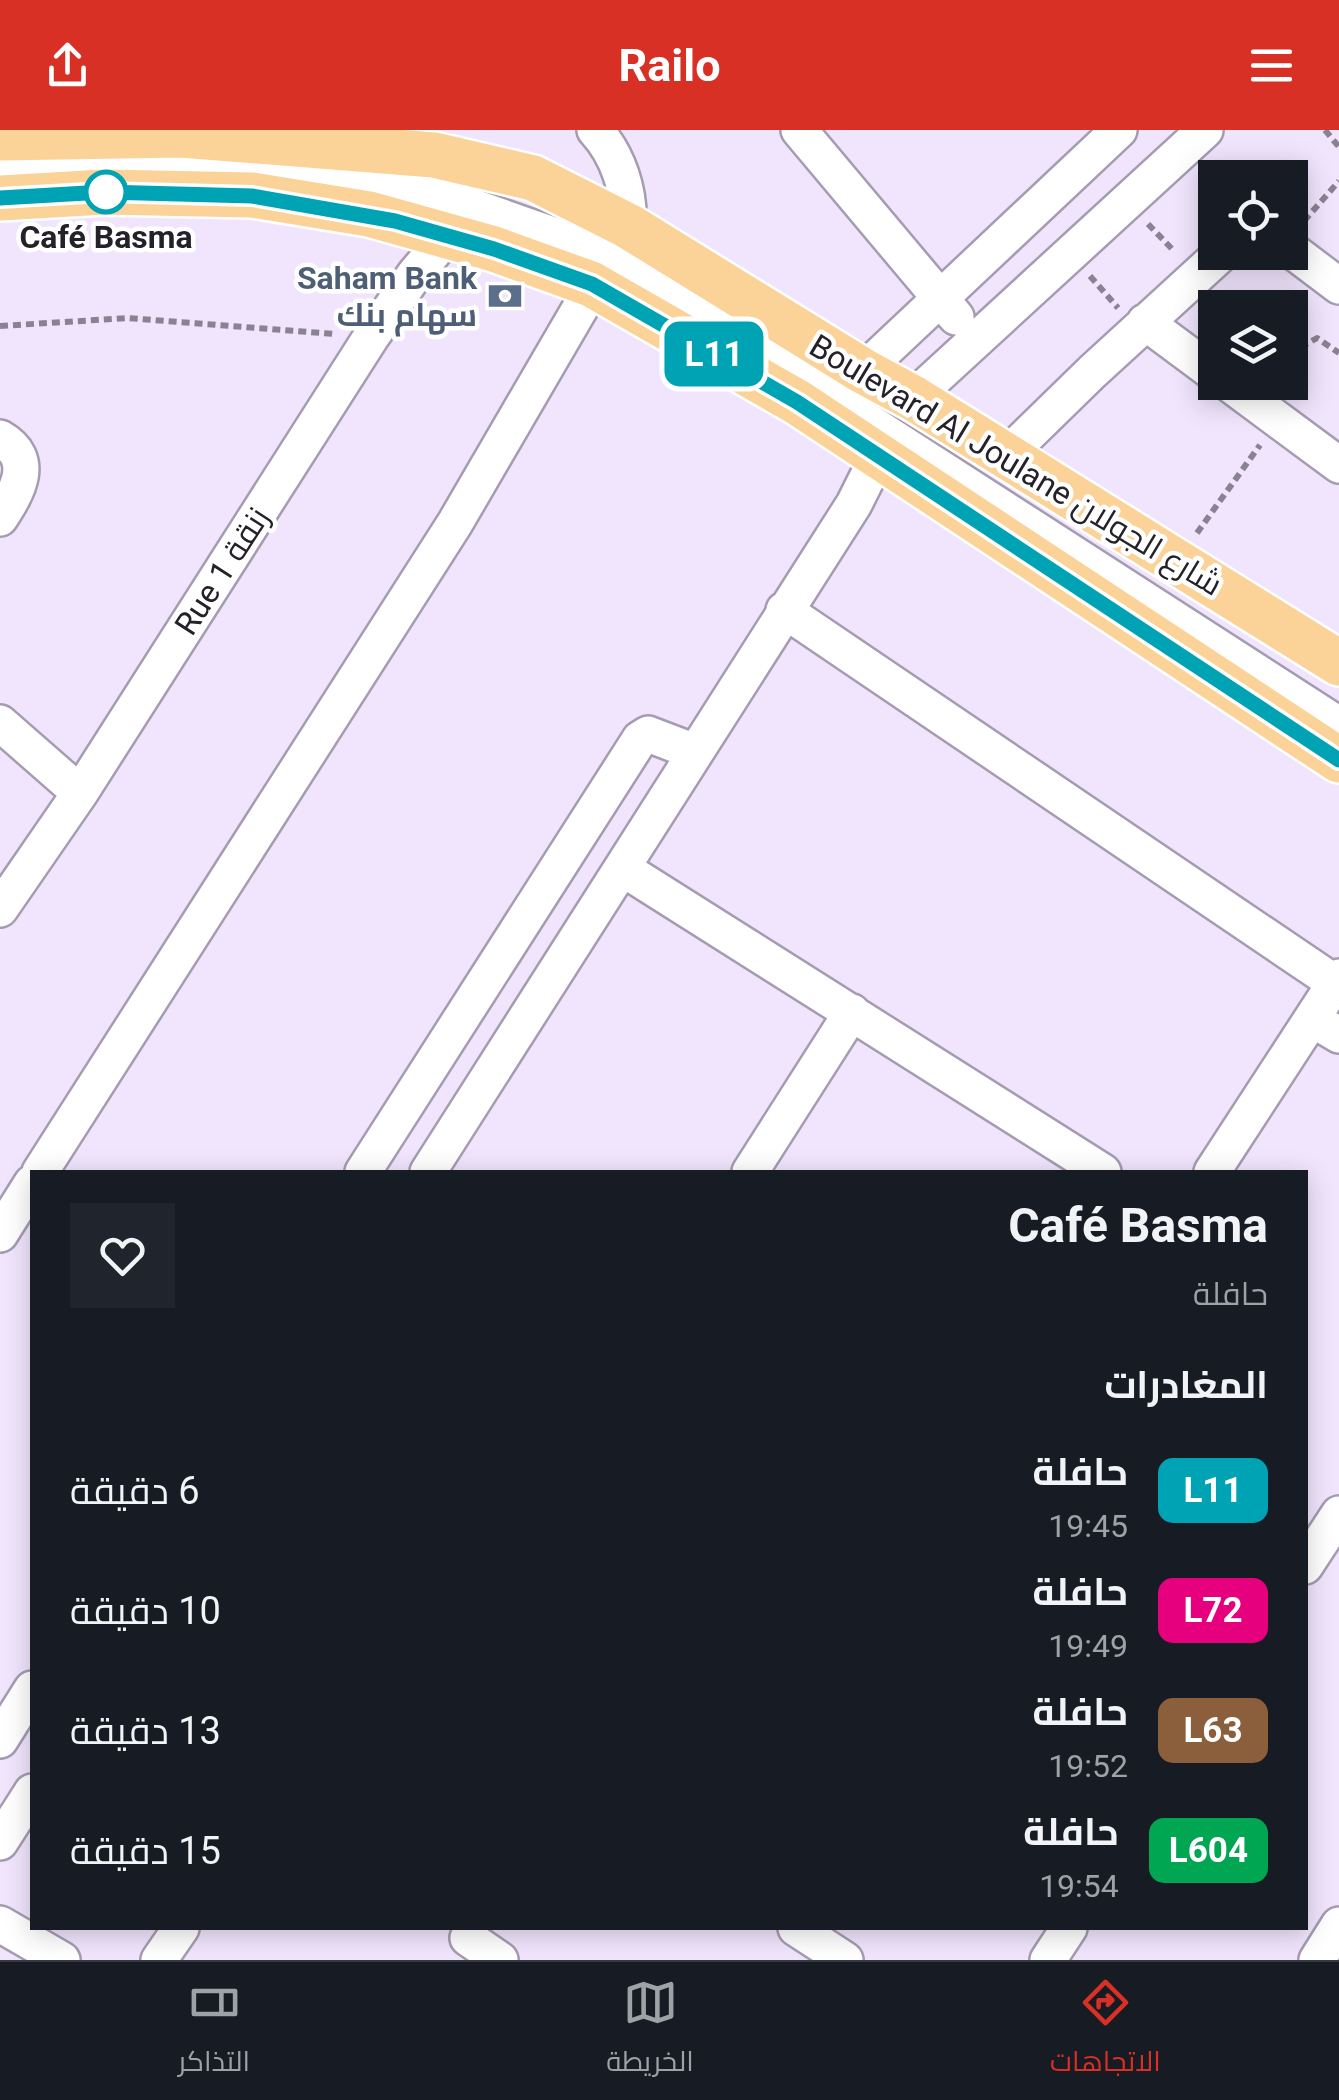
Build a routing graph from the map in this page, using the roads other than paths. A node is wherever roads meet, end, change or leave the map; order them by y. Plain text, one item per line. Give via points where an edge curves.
1 (595, 130) edge
2 (799, 130) edge
3 (1118, 130) edge
4 (1205, 130) edge
5 (181, 132) edge
6 (0, 138) edge
7 (0, 166) edge
8 (0, 177) edge
9 (0, 198) edge
10 (448, 235) junction
11 (1308, 250) edge
12 (612, 252) junction
13 (1202, 270) edge
14 (1339, 286) edge
15 (940, 300) junction
16 (1141, 326) junction
17 (976, 338) junction
18 (1198, 363) edge
19 (863, 372) junction
20 (912, 398) junction
21 (1251, 400) edge
22 (9, 446) edge
23 (878, 456) junction
24 (1006, 456) junction
25 (1339, 465) edge
26 (0, 518) edge
27 (784, 610) junction
28 (1339, 664) edge
29 (1339, 704) edge
30 (0, 723) edge
31 (1339, 725) edge
32 (695, 752) junction
33 (1339, 760) edge
34 (80, 792) junction
35 (622, 868) junction
36 (0, 909) edge
37 (1337, 980) edge
38 (852, 1012) junction
39 (1326, 1027) edge
40 (44, 1170) edge
41 (363, 1170) edge
42 (429, 1170) edge
43 (751, 1170) edge
44 (1100, 1170) edge
45 (1214, 1170) edge
46 (30, 1190) edge
47 (0, 1234) edge
48 (1339, 1514) edge
49 (1308, 1561) edge
50 (30, 1692) edge
51 (0, 1740) edge
52 (30, 1795) edge
53 (0, 1842) edge
54 (0, 1924) edge
55 (1339, 1925) edge
56 (180, 1930) edge
57 (799, 1930) edge
58 (1068, 1930) edge
59 (466, 1942) edge
60 (62, 1960) edge
61 (159, 1960) edge
62 (500, 1960) edge
63 (845, 1960) edge
64 (1048, 1960) edge
65 (1316, 1960) edge

1 - 12 street via 623,178
2 - 15 street
3 - 15 street
4 - 17 street
5 - 6 main road, Boulevard Al Joulane شارع الجولان
5 - 12 main road, Boulevard Al Joulane شارع الجولان via 434,155 533,178
7 - 12 street via 159,156 340,167 466,190
8 - 12 street via 154,169 341,178 459,202
9 - 10 main road, Boulevard Al Joulane شارع الجولان via 104,192 252,196 369,214
10 - 12 main road, Boulevard Al Joulane شارع الجولان
10 - 34 street, Rue 1 زنقة via 372,337
11 - 14 street
12 - 19 main road, Boulevard Al Joulane شارع الجولان
12 - 23 main road, Boulevard Al Joulane شارع الجولان via 797,402
12 - 29 street
12 - 31 street
12 - 40 street via 455,522
13 - 16 street
15 - 17 street
15 - 19 street
16 - 18 street
16 - 24 street
17 - 20 street
19 - 20 main road, Boulevard Al Joulane شارع الجولان
20 - 24 main road, Boulevard Al Joulane شارع الجولان
21 - 25 street
22 - 26 street via 21,483
23 - 27 street
23 - 33 main road, Boulevard Al Joulane شارع الجولان
24 - 28 main road, Boulevard Al Joulane شارع الجولان
27 - 32 street
27 - 37 street
30 - 34 street
32 - 35 street
32 - 41 street via 648,734 640,739
34 - 36 street, Rue 1 زنقة
35 - 38 street
35 - 42 street
37 - 39 street
38 - 43 street
38 - 44 street
39 - 45 street
46 - 47 street
48 - 49 street
50 - 51 street
52 - 53 street
54 - 60 street
55 - 65 street
56 - 61 street
57 - 63 street
58 - 64 street
59 - 62 street

